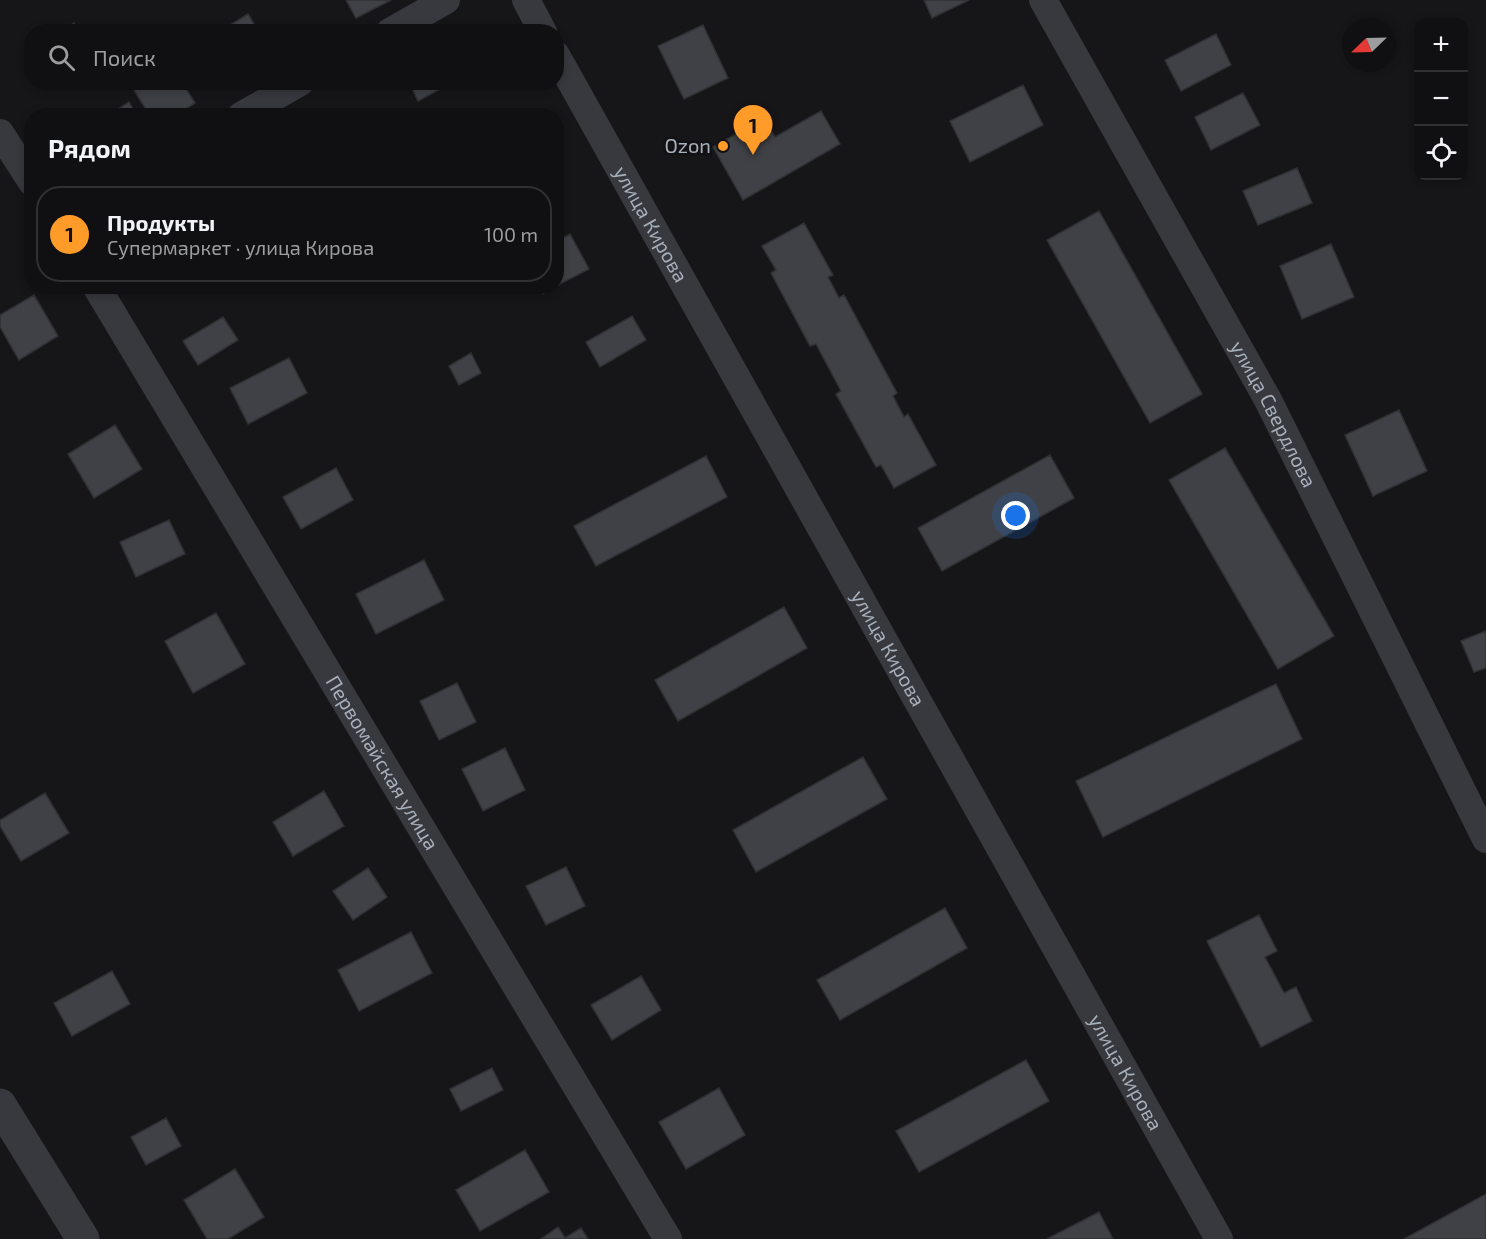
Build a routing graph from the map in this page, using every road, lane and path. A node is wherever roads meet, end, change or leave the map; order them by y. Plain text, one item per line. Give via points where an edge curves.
1 (446, 0) edge
2 (525, 0) edge
3 (1043, 0) edge
4 (404, 24) edge
5 (538, 24) edge
6 (564, 69) edge
7 (286, 90) edge
8 (255, 108) edge
9 (0, 133) edge
10 (24, 170) edge
11 (101, 294) edge
12 (1486, 839) edge
13 (0, 1105) edge
14 (83, 1239) edge
15 (668, 1239) edge
16 (1219, 1239) edge

1 - 4 street
2 - 5 street
3 - 12 street, улица Свердлова via 1268,400
6 - 16 street, улица Кирова
7 - 8 street
9 - 10 street
11 - 15 street, Первомайская улица
13 - 14 street

